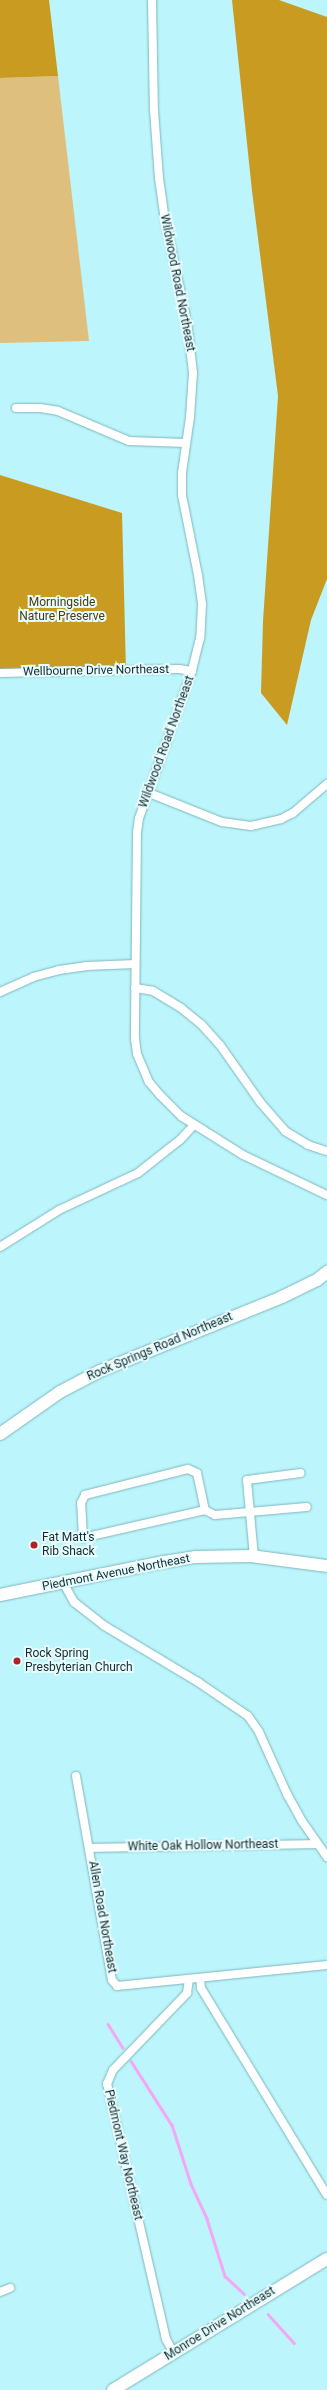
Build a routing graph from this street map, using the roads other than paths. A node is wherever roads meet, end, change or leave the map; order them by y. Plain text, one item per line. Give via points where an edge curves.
1 (152, 0) edge
2 (16, 408) dead end
3 (186, 443) junction
4 (192, 671) junction
5 (0, 673) edge
6 (327, 784) edge
7 (149, 793) junction
8 (135, 964) junction
9 (135, 988) junction
10 (0, 992) edge
11 (194, 1125) junction
12 (327, 1151) edge
13 (327, 1194) edge
14 (0, 1247) edge
15 (327, 1272) edge
16 (0, 1434) edge
17 (301, 1473) dead end
18 (307, 1507) dead end
19 (206, 1510) junction
20 (250, 1512) junction
21 (254, 1557) junction
22 (327, 1566) edge
23 (64, 1584) junction
24 (0, 1595) edge
25 (76, 1776) dead end
26 (317, 1844) junction
27 (90, 1848) junction
28 (327, 1857) edge
29 (327, 1965) edge
30 (200, 1978) junction
31 (189, 1979) junction
32 (327, 2195) edge
33 (327, 2259) edge
34 (10, 2288) dead end
35 (0, 2292) edge
36 (173, 2352) junction
37 (113, 2390) edge

1 - 3 street, Wildwood Road Northeast via 154,110 159,178 191,350 192,396
2 - 3 street via 58,411 129,441
3 - 4 street, Wildwood Road Northeast via 182,495 202,605 200,638
4 - 5 street, Wellbourne Drive Northeast via 179,669
4 - 7 street, Wildwood Road Northeast
6 - 7 street via 292,813 281,819 251,826 222,822
7 - 8 street, Wildwood Road Northeast via 137,833
8 - 9 street, Wildwood Road Northeast
8 - 10 street via 59,970 32,977
9 - 11 street, Wildwood Road Northeast via 135,1039 142,1068 160,1095
9 - 12 street via 154,992 201,1024 285,1131 308,1145
11 - 13 street, Wildwood Road Northeast via 270,1170
11 - 14 street via 180,1140 138,1173 59,1210
15 - 16 main road, Rock Springs Road Northeast via 317,1280 282,1297 100,1371 60,1392
17 - 20 street via 247,1480
18 - 20 street
19 - 19 street via 197,1473 193,1469 158,1475 85,1495 81,1503 82,1538
19 - 20 street via 215,1515
20 - 21 street
21 - 22 main road, Piedmont Avenue Northeast
21 - 23 main road, Piedmont Avenue Northeast via 195,1557
23 - 24 main road, Piedmont Avenue Northeast
23 - 26 street via 74,1602 103,1625 198,1682 248,1716 260,1732 287,1794
25 - 27 street, Allen Road Northeast
26 - 27 street, White Oak Hollow Northeast
26 - 28 street
27 - 31 street, Allen Road Northeast via 114,1983 121,1986
29 - 30 street
30 - 31 street
30 - 32 street via 201,1988
31 - 36 street, Piedmont Way Northeast via 187,1993 113,2070 107,2084 166,2339
33 - 36 main road, Monroe Drive Northeast
34 - 35 street
36 - 37 main road, Monroe Drive Northeast

